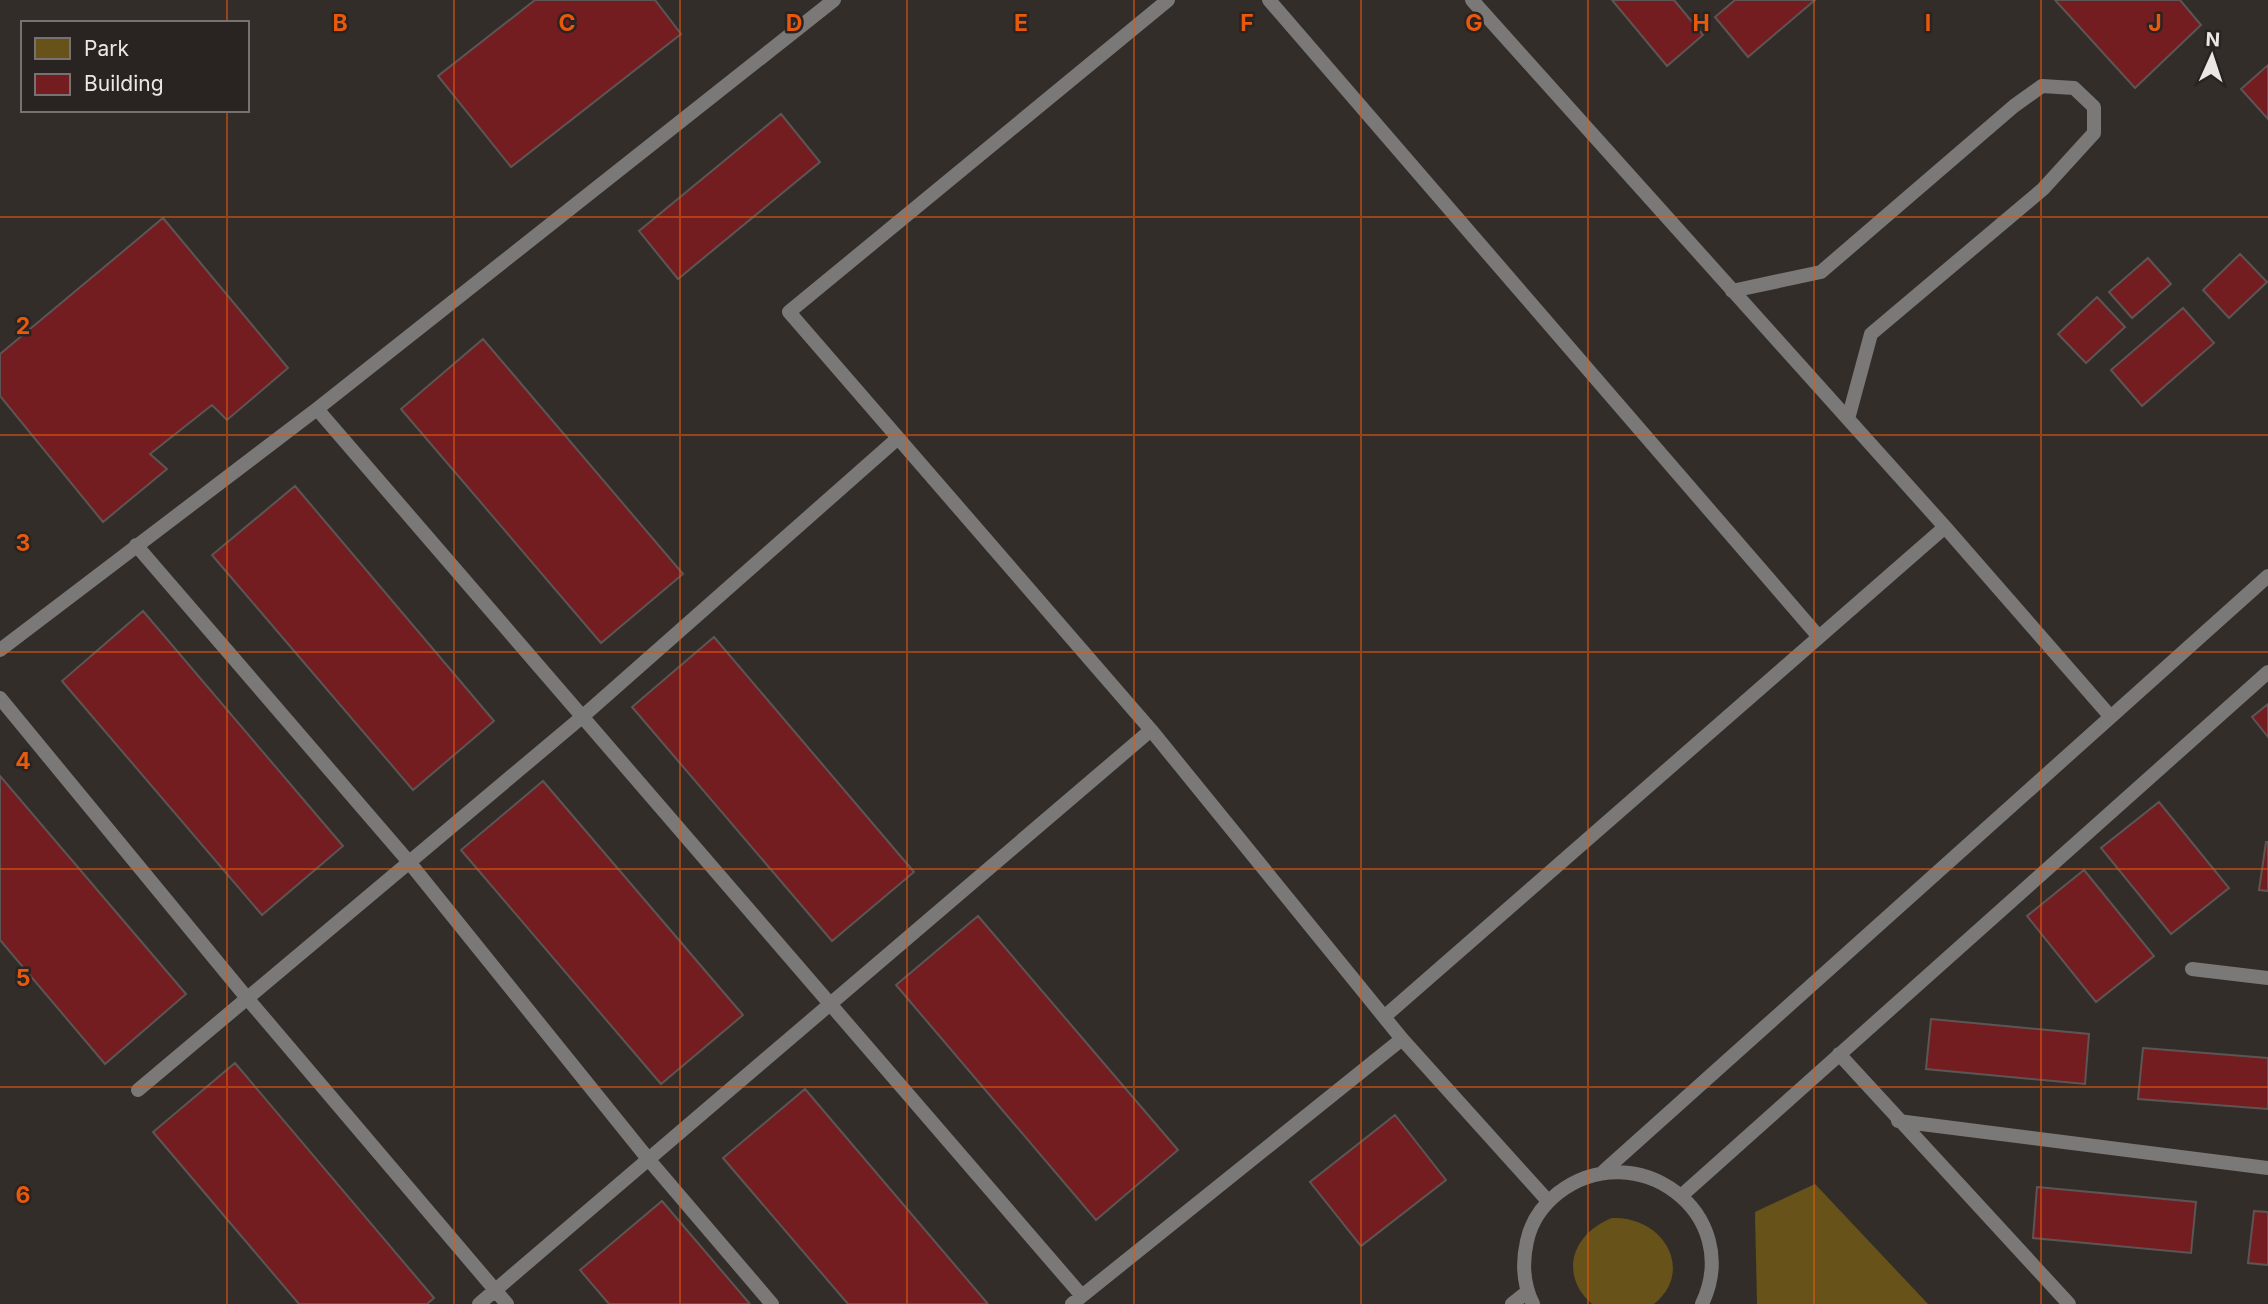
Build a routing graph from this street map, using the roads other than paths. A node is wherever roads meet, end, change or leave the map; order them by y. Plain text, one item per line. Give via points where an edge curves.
1 (834, 0) edge
2 (1168, 0) edge
3 (1269, 0) edge
4 (1472, 0) edge
5 (1732, 291) junction
6 (317, 409) junction
7 (1847, 419) junction
8 (898, 438) junction
9 (1945, 527) junction
10 (136, 545) junction
11 (2268, 576) edge
12 (1819, 637) junction
13 (0, 650) edge
14 (2268, 672) edge
15 (0, 698) edge
16 (2110, 716) junction
17 (582, 717) junction
18 (1151, 730) junction
19 (409, 862) junction
20 (2192, 969) dead end
21 (2268, 978) edge
22 (247, 998) junction
23 (831, 1006) junction
24 (1384, 1017) junction
25 (1402, 1039) junction
26 (1839, 1054) junction
27 (138, 1090) dead end
28 (1898, 1121) junction
29 (649, 1160) junction
30 (2268, 1168) edge
31 (1604, 1171) junction
32 (1681, 1196) junction
33 (1548, 1201) junction
34 (495, 1290) junction
35 (1530, 1298) edge
36 (1077, 1300) edge
37 (479, 1304) edge
38 (506, 1304) edge
39 (772, 1304) edge
40 (1512, 1304) edge
41 (1702, 1304) edge
42 (2069, 1304) edge

1 - 6 lane
2 - 8 lane via 789,312
3 - 12 lane
4 - 5 lane
5 - 7 lane
5 - 7 lane via 1821,272 2042,86 2074,88 2094,107 2094,133 2043,189 1871,334
6 - 10 lane
6 - 17 lane
7 - 9 lane
8 - 17 lane
8 - 18 lane
9 - 12 lane
9 - 16 lane
10 - 13 lane
10 - 19 lane
11 - 16 lane
12 - 24 lane
14 - 26 lane
15 - 22 lane
16 - 31 lane
17 - 19 lane
17 - 23 lane
18 - 23 lane
18 - 24 lane
19 - 22 lane
19 - 29 lane
20 - 21 lane
22 - 27 lane
22 - 34 lane
23 - 29 lane
23 - 36 lane
24 - 25 lane
25 - 33 lane
25 - 36 lane
26 - 28 lane
26 - 32 lane
28 - 30 lane
28 - 42 lane
29 - 34 lane
29 - 39 lane
31 - 32 lane via 1636,1172 1667,1184
31 - 33 lane via 1573,1181
32 - 41 lane via 1706,1230 1712,1259 1709,1290
33 - 35 lane via 1530,1228 1523,1259
34 - 37 lane
34 - 38 lane
35 - 40 lane

